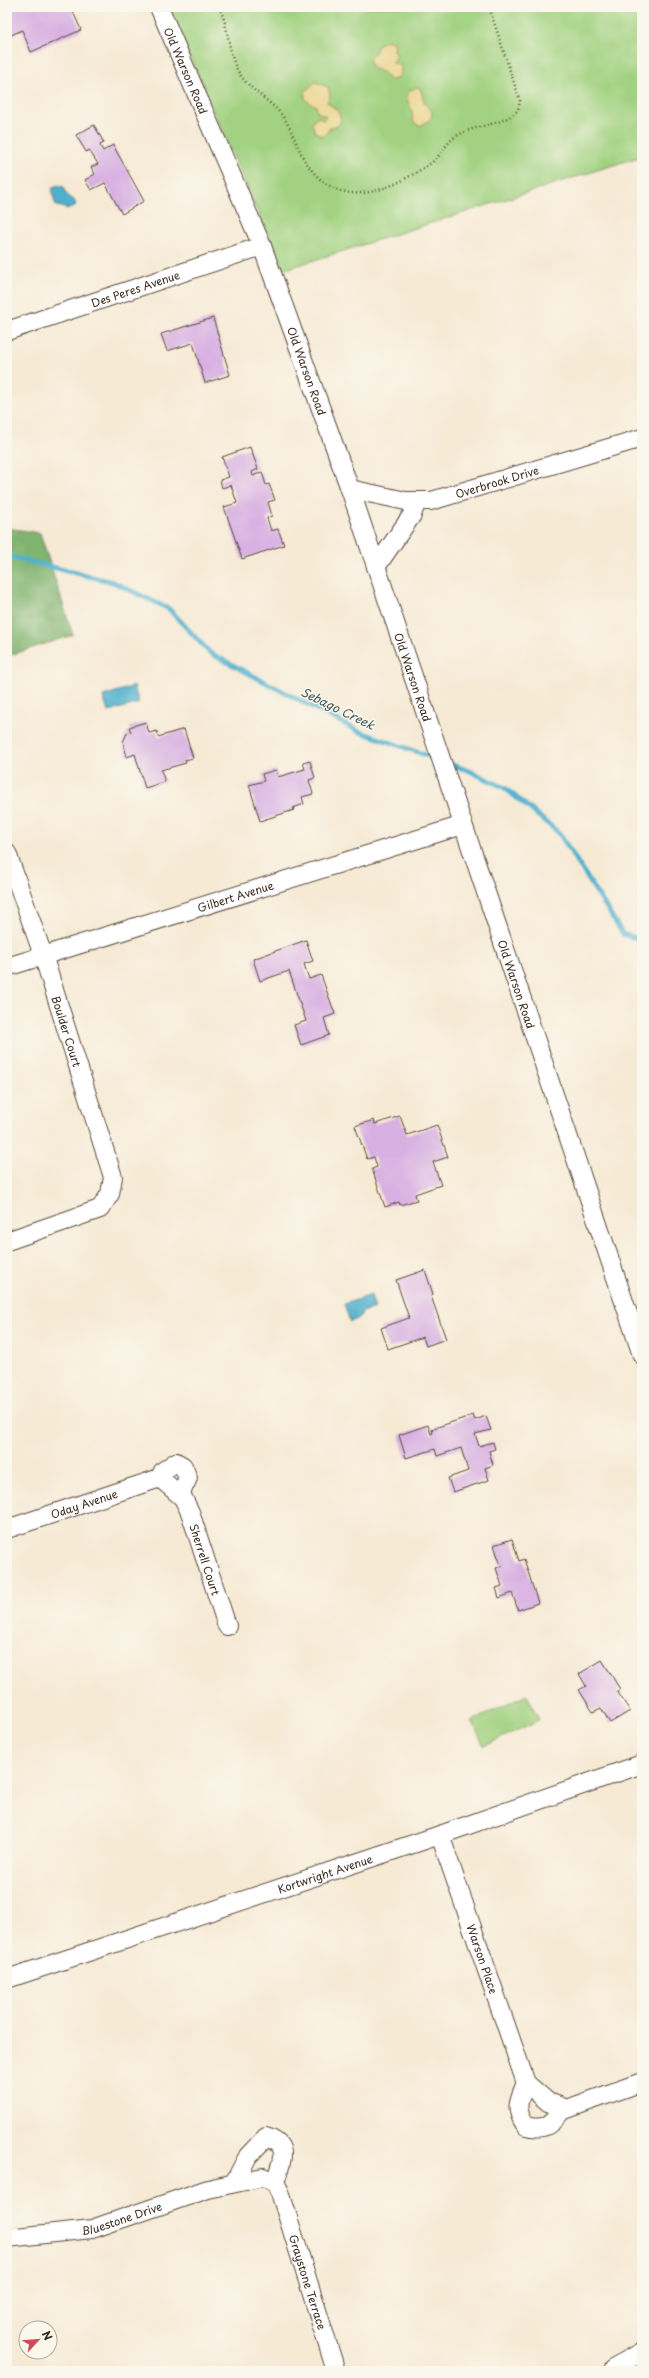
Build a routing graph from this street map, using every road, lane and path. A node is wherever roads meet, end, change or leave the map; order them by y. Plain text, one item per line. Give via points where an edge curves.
1 (159, 7) edge
2 (219, 7) edge
3 (489, 7) edge
4 (639, 7) edge
5 (642, 10) edge
6 (262, 246) junction
7 (7, 331) edge
8 (642, 438) edge
9 (350, 489) junction
10 (417, 501) junction
11 (376, 567) junction
12 (463, 825) junction
13 (7, 853) edge
14 (43, 955) junction
15 (7, 968) edge
16 (7, 1241) edge
17 (642, 1355) edge
18 (160, 1478) junction
19 (180, 1495) junction
20 (7, 1529) edge
21 (227, 1626) dead end
22 (642, 1764) edge
23 (440, 1835) junction
24 (7, 1980) edge
25 (642, 2082) edge
26 (526, 2083) junction
27 (564, 2108) junction
28 (234, 2183) junction
29 (277, 2187) junction
30 (7, 2238) edge
31 (642, 2352) edge
32 (336, 2371) edge
33 (613, 2371) edge

1 - 6 street, Old Warson Road
2 - 3 path via 227,23 235,65 244,80 281,112 304,160 324,182 339,191 360,195 380,190 432,162 456,136 504,119 518,110 520,101
4 - 5 path
6 - 7 street, Des Peres Avenue
6 - 9 street, Old Warson Road
8 - 10 street, Overbrook Drive via 431,501
9 - 10 street, Overbrook Drive
9 - 11 street, Old Warson Road
10 - 11 street via 412,515
11 - 12 street, Old Warson Road
12 - 14 street, Gilbert Avenue
12 - 17 street, Old Warson Road
13 - 14 street, Boulder Court
14 - 15 street, Gilbert Avenue
14 - 16 street, Boulder Court via 113,1177 110,1194 100,1210
18 - 19 street, Sherrell Court
18 - 19 street via 163,1471 176,1462 183,1466 188,1478
18 - 20 street, Oday Avenue
19 - 21 street, Sherrell Court via 190,1512
22 - 23 street, Kortwright Avenue
23 - 24 street, Kortwright Avenue
23 - 26 street, Warson Place
25 - 27 street
26 - 27 street via 548,2102
26 - 27 street via 519,2097 518,2114 526,2126 539,2129 550,2124
28 - 29 street, Bluestone Drive via 263,2177
28 - 29 street via 248,2156 266,2137 276,2140 282,2150
28 - 30 street, Bluestone Drive via 208,2189 92,2229
29 - 32 street, Graystone Terrace
31 - 33 street via 613,2368

